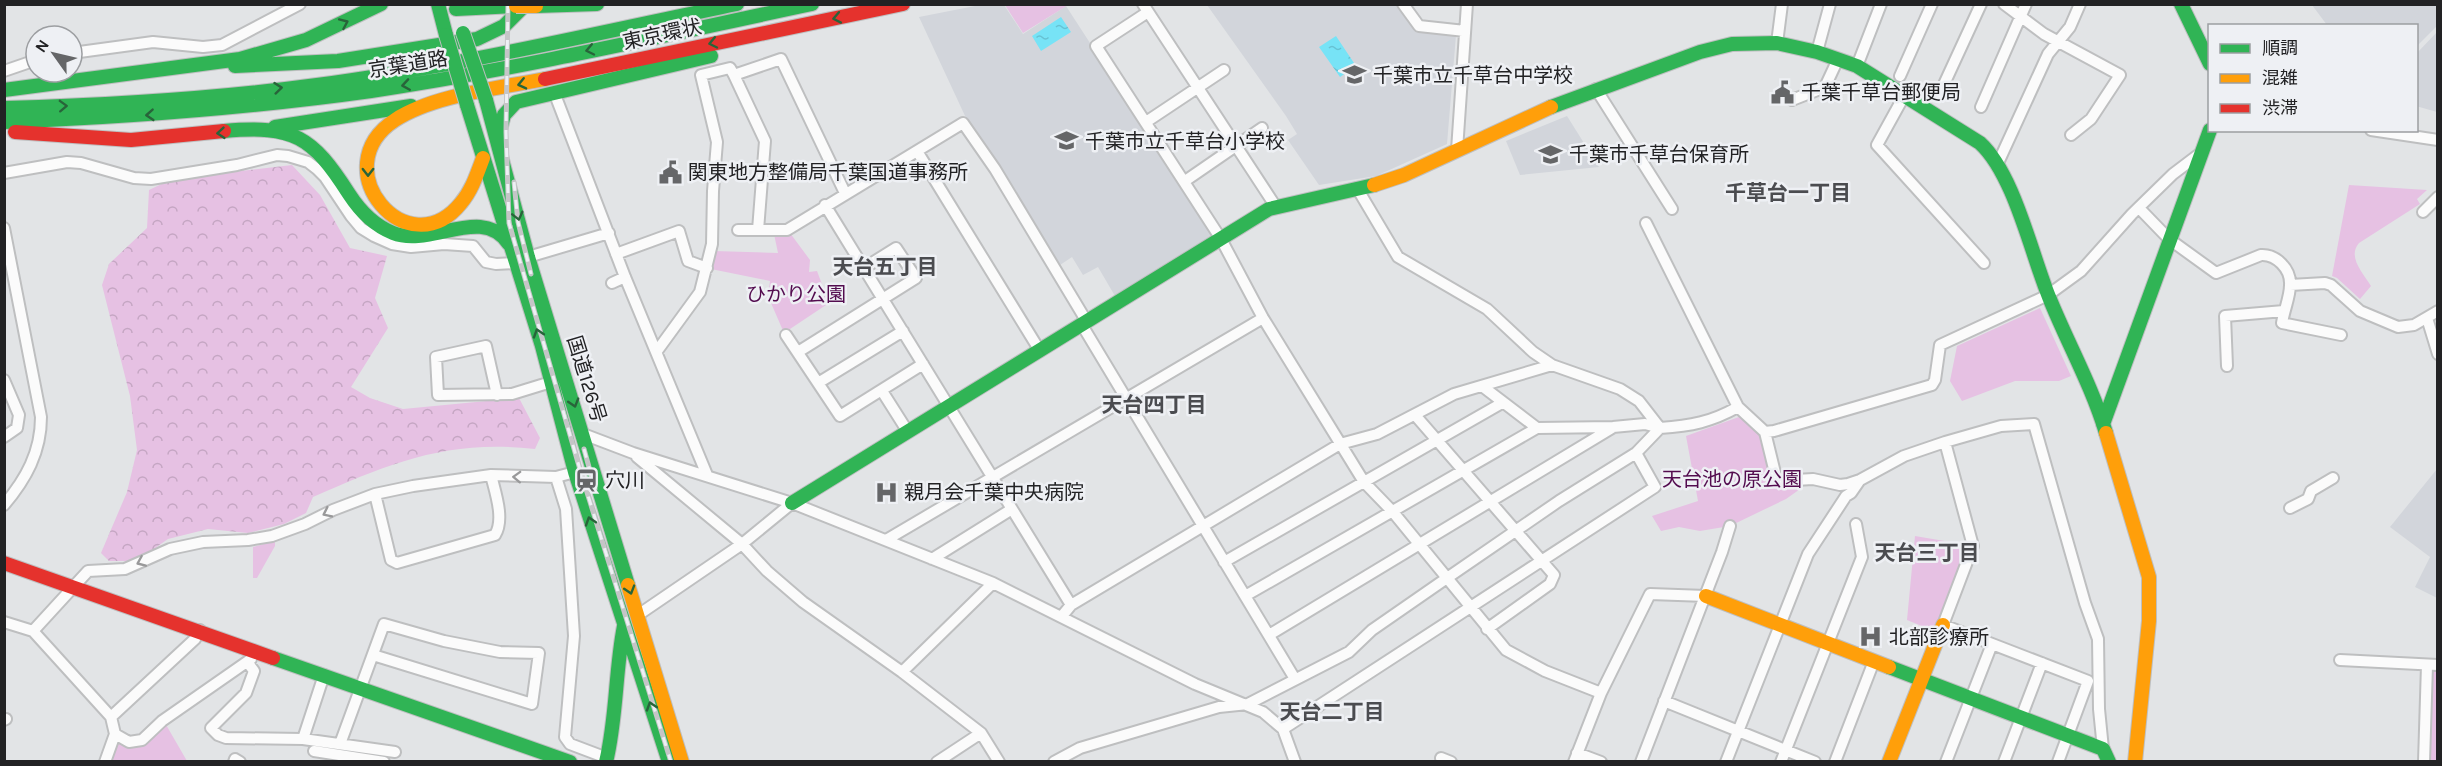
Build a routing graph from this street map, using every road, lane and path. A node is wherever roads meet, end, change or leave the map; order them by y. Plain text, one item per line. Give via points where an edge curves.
1 (300, 4) edge
2 (381, 4) edge
3 (438, 4) edge
4 (597, 4) edge
5 (737, 4) edge
6 (812, 4) edge
7 (903, 4) edge
8 (1403, 4) edge
9 (1467, 4) edge
10 (1782, 4) edge
11 (1830, 4) edge
12 (1881, 4) edge
13 (1932, 4) edge
14 (1981, 4) edge
15 (2004, 4) edge
16 (2026, 4) edge
17 (2080, 4) edge
18 (2181, 4) edge
19 (516, 5) edge
20 (454, 6) edge
21 (1145, 8) edge
22 (2021, 17) junction
23 (811, 23) junction
24 (1465, 32) junction
25 (445, 34) junction
26 (2059, 41) junction
27 (1777, 43) junction
28 (84, 51) edge
29 (1817, 52) junction
30 (1838, 59) junction
31 (2208, 60) edge
32 (209, 63) junction
33 (24, 64) edge
34 (1857, 66) junction
35 (1224, 70) dead end
36 (4, 71) edge
37 (734, 75) junction
38 (1900, 76) dead end
39 (1197, 88) junction
40 (1596, 89) junction
41 (4, 90) edge
42 (554, 92) junction
43 (1940, 93) dead end
44 (1904, 96) junction
45 (445, 100) junction
46 (1792, 100) dead end
47 (4, 108) edge
48 (1981, 108) dead end
49 (4, 122) edge
50 (1146, 122) junction
51 (1262, 128) dead end
52 (257, 129) junction
53 (4, 131) edge
54 (2209, 132) edge
55 (2384, 132) edge
56 (2071, 135) dead end
57 (2438, 140) edge
58 (497, 142) junction
59 (1236, 146) junction
60 (1457, 150) junction
61 (917, 151) junction
62 (2202, 152) junction
63 (483, 158) junction
64 (504, 160) junction
65 (1998, 163) junction
66 (4, 173) edge
67 (1185, 181) junction
68 (1357, 188) junction
69 (845, 193) junction
70 (2438, 197) edge
71 (496, 199) junction
72 (825, 205) junction
73 (1276, 207) junction
74 (2139, 208) junction
75 (1672, 209) dead end
76 (2423, 212) dead end
77 (1646, 223) dead end
78 (4, 228) edge
79 (464, 229) junction
80 (738, 230) dead end
81 (758, 230) junction
82 (609, 232) junction
83 (1221, 239) junction
84 (2169, 239) junction
85 (510, 245) junction
86 (616, 254) junction
87 (522, 260) junction
88 (1984, 263) dead end
89 (707, 268) junction
90 (864, 268) junction
91 (626, 277) junction
92 (612, 283) dead end
93 (2290, 285) junction
94 (2048, 295) junction
95 (883, 299) junction
96 (2284, 311) junction
97 (2438, 311) edge
98 (1263, 318) junction
99 (2427, 318) junction
100 (1084, 324) junction
101 (903, 331) junction
102 (786, 335) dead end
103 (2340, 335) dead end
104 (657, 351) junction
105 (1040, 351) junction
106 (798, 352) junction
107 (2438, 354) edge
108 (923, 364) junction
109 (1552, 365) junction
110 (2226, 366) dead end
111 (4, 380) edge
112 (551, 382) junction
113 (818, 383) junction
114 (1482, 386) junction
115 (882, 391) junction
116 (497, 395) junction
117 (1126, 399) junction
118 (1502, 403) junction
119 (949, 407) junction
120 (1738, 408) junction
121 (1415, 415) junction
122 (2103, 424) junction
123 (1613, 427) junction
124 (1537, 428) junction
125 (1660, 428) junction
126 (908, 432) junction
127 (1765, 432) junction
128 (584, 434) junction
129 (4, 437) edge
130 (1438, 441) junction
131 (1945, 442) junction
132 (1340, 444) junction
133 (633, 453) junction
134 (1636, 453) junction
135 (1464, 471) junction
136 (575, 472) junction
137 (491, 475) junction
138 (707, 475) junction
139 (556, 477) junction
140 (993, 477) junction
141 (2333, 478) dead end
142 (1860, 480) junction
143 (1364, 482) junction
144 (375, 494) junction
145 (1490, 501) junction
146 (792, 503) junction
147 (4, 504) edge
148 (2290, 508) dead end
149 (1012, 509) junction
150 (1393, 512) junction
151 (1856, 524) dead end
152 (1203, 526) junction
153 (1730, 526) dead end
154 (1516, 531) junction
155 (886, 540) junction
156 (1418, 543) junction
157 (742, 544) junction
158 (932, 559) junction
159 (1541, 561) junction
160 (1224, 562) junction
161 (4, 563) edge
162 (1447, 578) junction
163 (993, 583) junction
164 (76, 586) junction
165 (1245, 596) junction
166 (1706, 596) junction
167 (1071, 605) junction
168 (1470, 608) junction
169 (638, 615) junction
170 (1062, 616) junction
171 (4, 622) edge
172 (1780, 624) junction
173 (1943, 625) junction
174 (624, 626) junction
175 (1487, 629) junction
176 (200, 630) junction
177 (33, 631) junction
178 (1269, 635) junction
179 (1828, 643) junction
180 (1992, 644) junction
181 (373, 655) junction
182 (252, 657) junction
183 (1874, 660) junction
184 (2340, 660) dead end
185 (2042, 663) junction
186 (2432, 665) edge
187 (902, 672) junction
188 (324, 675) junction
189 (1922, 678) junction
190 (1295, 679) junction
191 (361, 687) junction
192 (1601, 693) junction
193 (1972, 698) junction
194 (1664, 701) junction
195 (1248, 704) junction
196 (111, 717) junction
197 (2022, 718) junction
198 (1283, 729) junction
199 (1738, 731) junction
200 (981, 733) junction
201 (115, 734) junction
202 (2068, 736) junction
203 (303, 739) junction
204 (340, 744) junction
205 (1786, 750) junction
206 (314, 751) dead end
207 (395, 752) dead end
208 (2106, 755) edge
209 (1575, 758) edge
210 (607, 760) edge
211 (371, 761) edge
212 (938, 761) edge
213 (105, 762) edge
214 (234, 762) edge
215 (240, 762) edge
216 (384, 762) edge
217 (570, 762) edge
218 (669, 762) edge
219 (682, 762) edge
220 (999, 762) edge
221 (1054, 762) edge
222 (1296, 762) edge
223 (1601, 762) edge
224 (1641, 762) edge
225 (1726, 762) edge
226 (1781, 762) edge
227 (1815, 762) edge
228 (1835, 762) edge
229 (1889, 762) edge
230 (1946, 762) edge
231 (2004, 762) edge
232 (2058, 762) edge
233 (2135, 762) edge
234 (2424, 762) edge

1 - 28 street via 222,45 153,42
32 -> 2 main road via 306,40
3 - 25 main road
4 - 19 main road
47 -> 5 main road, 京葉道路 via 172,100 328,83 420,69
6 -> 49 main road, 京葉道路 via 464,75 337,95 176,113
7 -> 23 main road, 東京環状
8 - 24 street via 1419,26
9 - 24 street
10 - 27 street
11 - 29 street
12 - 34 street
13 - 38 street
14 - 43 street
15 - 22 street
16 - 22 street
17 - 26 street
18 - 31 main road
19 - 20 main road
19 - 32 main road via 497,30 466,41 338,61 241,67
20 - 25 main road
20 - 58 main road, 国道126号, bridge
21 - 39 street
21 - 50 street via 1096,46
22 - 26 street
22 - 48 street
23 - 42 main road via 799,34
23 -> 45 main road, 東京環状
24 - 60 street
25 - 63 main road, bridge
26 - 56 street via 2120,75 2091,119
26 - 65 street via 2048,54
27 - 29 main road
27 - 40 main road via 1732,44 1700,52
29 - 30 main road
30 - 34 main road
30 - 46 street via 1825,87
32 - 41 main road
33 - 36 street
34 - 44 main road
35 - 39 street
37 - 69 street via 781,59
37 - 81 street via 765,141
37 - 89 street via 730,68 701,75 717,142 712,244
39 - 50 street
39 - 59 street
40 - 60 main road
40 - 75 street
42 - 58 main road via 516,102 504,115
42 - 82 street
44 - 65 main road via 1980,143
44 - 88 street via 1877,145
45 - 52 main road
45 -> 63 main road, 東京環状 via 411,111 378,136 369,151 366,171 375,201 402,221 436,222 463,202
50 - 67 street
51 - 59 street
52 -> 53 main road via 146,140
52 - 79 main road via 281,131 319,150 357,207 382,229 426,237
54 - 62 main road
55 - 57 street
58 - 64 main road, 国道126号
59 - 67 street
59 - 73 street
60 - 68 main road via 1404,175
61 - 69 street
61 - 100 street via 963,123 995,169
61 - 105 street
62 - 74 street
62 - 84 main road
63 - 71 main road, 国道126号
64 - 71 main road
64 -> 87 main road, 国道126号
65 - 94 main road
66 - 87 street via 67,162 151,179 288,156 317,169 361,228 392,244 411,248 473,246 486,262
67 - 83 street
68 - 73 main road
68 - 109 street via 1398,257 1487,309
69 - 72 street
70 - 76 street
71 - 79 main road via 480,219
71 - 85 main road, 国道126号
72 - 81 street via 787,230
72 - 90 street
73 - 83 main road
74 - 84 street
74 - 94 street via 2081,271
77 - 120 street
78 - 147 street via 41,427 28,474
79 - 85 main road via 494,228
80 - 81 street
82 - 86 street
82 - 87 street
83 - 98 street
83 - 100 main road
84 - 93 street via 2216,273 2268,254 2283,265
84 - 122 main road
85 - 87 main road, 国道126号
86 - 89 street via 679,231 688,261
86 - 91 street
112 -> 87 main road, 国道126号
87 -> 128 main road, 国道126号
89 - 104 street via 700,292
90 - 95 street
90 - 95 street via 896,248 916,278
91 - 92 street
91 - 104 street
93 - 96 street
93 - 99 street via 2331,285 2360,311 2398,327
94 - 122 main road
94 - 127 street via 1940,345 1932,384
95 - 101 street
95 - 106 street
96 - 103 street via 2282,323
96 - 110 street via 2224,316
97 - 99 street
98 - 117 street
98 - 132 street
99 - 107 street
100 - 105 main road
100 - 117 street
101 - 108 street
101 - 113 street
102 - 106 street
104 - 138 street
105 - 119 main road
106 - 113 street
108 - 115 street
108 - 119 street
109 - 114 street
109 - 125 street via 1620,389 1639,401
111 - 129 street via 20,416 17,428
112 - 116 street
112 - 136 main road, 国道126号
113 - 115 street via 840,417
114 - 118 street
114 - 121 street via 1454,394
115 - 126 street
116 - 116 street via 438,395 436,357 486,346
117 - 140 street
117 - 152 street
118 - 124 street
118 - 130 street
119 - 126 main road
119 - 140 street
120 - 125 street via 1694,426
120 - 127 street
121 - 130 street
121 - 132 street via 1377,434
122 - 233 main road via 2149,577 2149,621
123 - 124 street
123 - 125 street via 1645,424
123 - 145 street
124 - 135 street
125 - 134 street
126 - 146 main road
127 - 142 street via 1777,481 1813,479 1840,484
128 - 133 street
128 -> 169 main road, 国道126号
130 - 135 street
130 - 143 street
131 - 142 street via 1904,456
131 - 173 street via 1973,546
131 - 208 street via 2001,426 2034,424 2098,639 2099,709
132 - 143 street
132 - 152 street
133 - 138 street
133 - 157 street
134 - 154 street
134 - 159 street via 1655,487
135 - 145 street
135 - 150 street
136 - 139 street
174 -> 136 main road, 国道126号
139 -> 137 street
137 - 144 street
137 - 144 street via 498,508 495,535 397,563 391,560
138 - 146 street
139 - 210 street via 566,509 574,636 565,737 570,744
140 - 149 street
140 - 155 street
141 - 148 street
142 - 172 street via 1808,554
143 - 150 street
143 - 160 street
144 -> 164 street via 272,536 170,549 125,569 88,572
145 - 154 street
145 - 156 street
146 - 155 street
146 - 157 street
149 - 158 street
149 - 167 street
150 - 156 street
150 - 165 street
151 - 179 street via 1862,557
152 - 160 street
152 - 167 street
153 - 166 street
154 - 159 street
154 - 162 street
155 - 158 street
156 - 162 street
156 - 178 street
157 - 169 street
157 - 187 street via 803,602
158 - 163 street
159 - 168 street
159 - 175 street via 1554,575 1550,584
160 - 165 street
161 - 164 main road
162 - 168 street
162 - 190 street via 1372,630 1349,652
163 - 170 street
163 - 187 street
164 - 176 main road
164 - 177 street
165 - 178 street
166 - 172 main road
166 - 192 street via 1650,594
166 - 194 street
167 - 170 street
168 - 175 street
168 - 198 street
169 - 219 main road, 国道126号
170 - 195 street via 1195,684
171 - 177 street
172 - 179 main road
172 - 199 street
173 - 180 street
173 - 189 main road
174 - 210 main road, 国道126号
218 -> 174 main road, 国道126号
175 - 192 street via 1506,650 1545,671
176 - 182 main road
176 - 196 street
177 - 196 street
178 - 190 street
179 - 183 main road
179 - 205 street
180 - 185 street
180 - 193 street
181 - 181 street via 384,624 501,652 538,653 532,704
181 - 191 street
182 - 188 main road
182 - 201 street via 142,740 129,742
182 - 203 street via 254,671 246,693 211,728 226,738
183 - 189 main road
183 - 228 street
184 - 186 street
185 - 197 street
185 - 202 street via 2088,681
186 - 234 street
187 - 200 street
188 - 191 main road
188 - 203 street
189 - 193 main road
189 - 229 main road
190 - 195 street
191 - 204 street
191 - 217 main road
192 - 209 street
193 - 197 main road
193 - 230 street
194 - 199 street
194 - 224 street
195 - 198 street
195 - 221 street via 1219,707 1080,748
196 - 201 street
197 - 202 main road
197 - 231 street
198 - 222 street
199 - 205 street
199 - 225 street
200 - 212 street
200 - 220 street
201 - 213 street
202 - 208 main road
202 - 232 street
203 - 204 street
204 - 207 street
205 - 226 street
205 - 227 street
206 - 211 street
209 - 223 street
211 - 216 street
214 - 215 street

